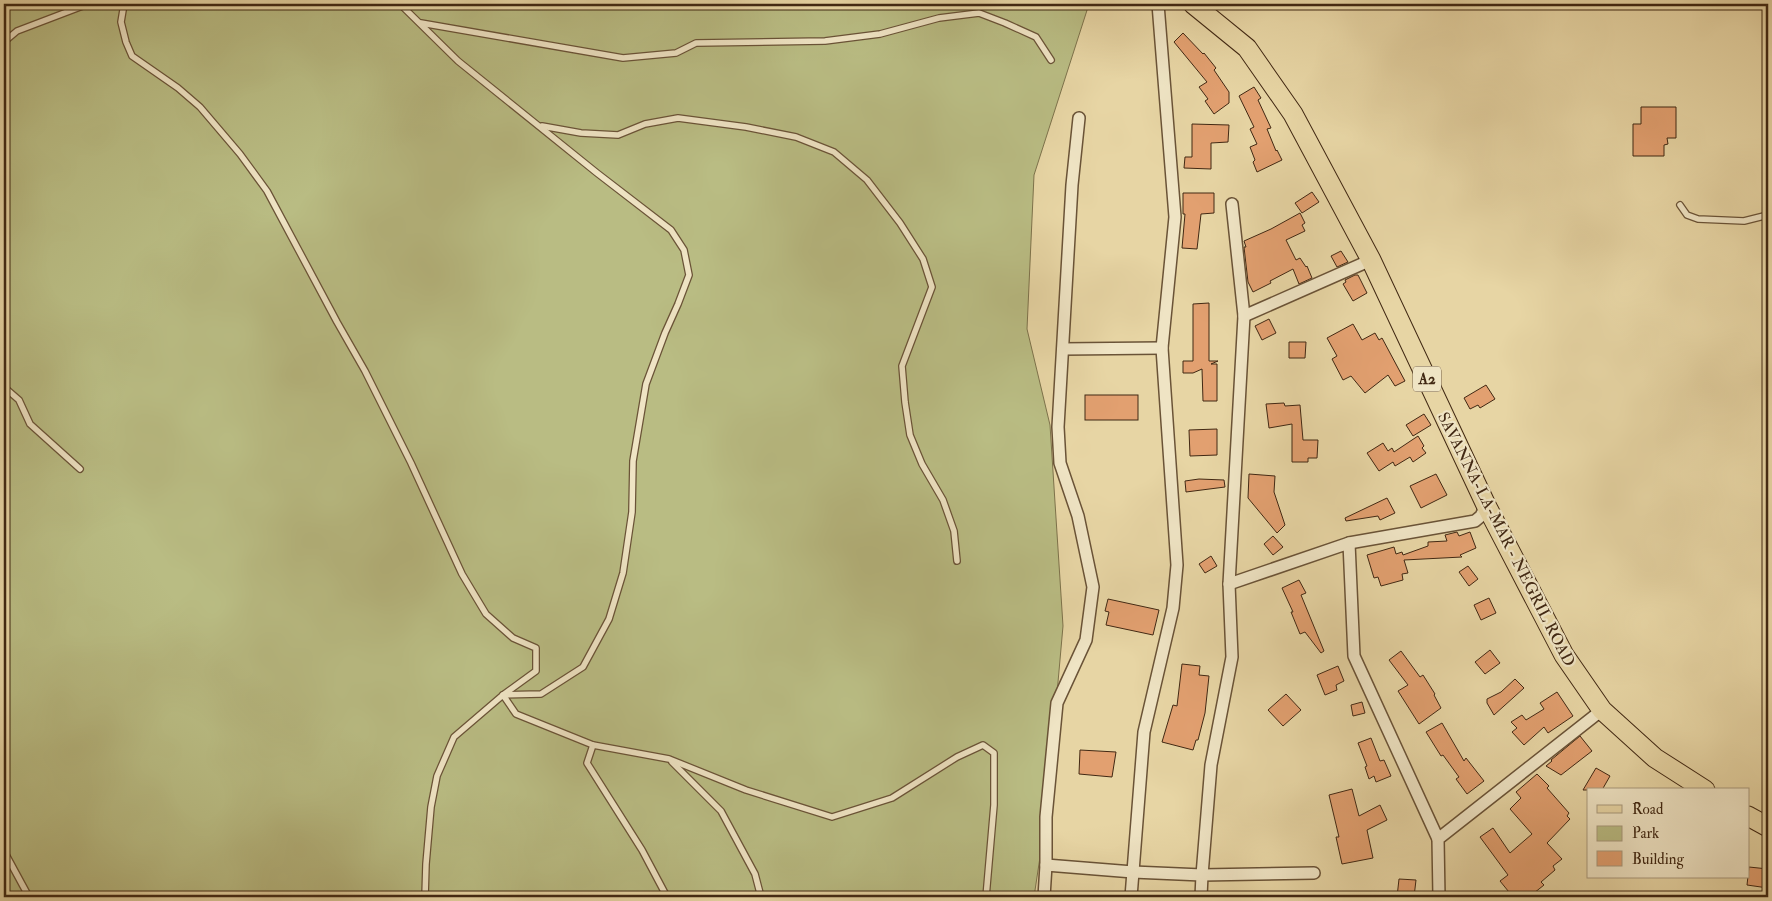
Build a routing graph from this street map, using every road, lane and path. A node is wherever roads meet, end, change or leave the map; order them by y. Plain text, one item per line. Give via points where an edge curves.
1 (88, 4) edge
2 (124, 4) edge
3 (400, 4) edge
4 (1158, 4) edge
5 (1193, 4) edge
6 (420, 24) junction
7 (4, 42) edge
8 (1051, 60) dead end
9 (1079, 118) dead end
10 (540, 126) junction
11 (1232, 204) dead end
12 (1680, 206) dead end
13 (1768, 216) edge
14 (1371, 260) junction
15 (1244, 316) junction
16 (1063, 348) junction
17 (1162, 348) junction
18 (4, 387) edge
19 (80, 469) dead end
20 (1486, 505) junction
21 (1349, 543) junction
22 (957, 561) dead end
23 (1229, 584) junction
24 (503, 695) junction
25 (1602, 710) junction
26 (593, 745) junction
27 (669, 759) junction
28 (1702, 788) edge
29 (1750, 817) edge
30 (1768, 827) edge
31 (1438, 839) junction
32 (4, 851) edge
33 (1046, 865) junction
34 (1133, 872) junction
35 (1314, 873) dead end
36 (1202, 875) junction
37 (29, 897) edge
38 (425, 897) edge
39 (667, 897) edge
40 (761, 897) edge
41 (986, 897) edge
42 (1044, 897) edge
43 (1132, 897) edge
44 (1201, 897) edge
45 (1439, 897) edge

1 - 7 lane via 17,31
2 - 24 lane via 121,22 132,56 200,106 267,191 365,371 462,574 486,614 513,638 536,648 536,672
3 - 6 lane
4 - 17 street via 1175,217
5 - 14 main road, SAVANNA-LA-MAR - NEGRIL ROAD / A2 via 1247,48 1293,114
6 - 8 lane via 622,58 676,54 696,43 825,42 880,34 939,18 979,14 1036,37
6 - 10 lane via 458,61
9 - 16 street
10 - 22 lane via 618,135 645,124 678,118 746,127 796,137 834,152 867,180 923,259 932,287 902,366 905,402 910,435 943,500 954,531
10 - 24 lane via 671,230 684,250 689,275 646,384 633,461 632,512 623,573 609,619 583,667 541,694
11 - 15 street
12 - 13 lane via 1687,215 1698,219 1744,220
14 - 15 street
14 - 20 main road, SAVANNA-LA-MAR - NEGRIL ROAD / A2
15 - 23 street
16 - 17 street
16 - 33 street via 1058,427 1060,463 1078,516 1094,587 1086,640 1057,703 1046,817
17 - 34 street via 1177,565 1173,608 1144,732
18 - 19 lane via 19,400 30,424
20 - 21 street via 1475,521
20 - 25 main road, SAVANNA-LA-MAR - NEGRIL ROAD / A2 via 1564,655
21 - 23 street
21 - 31 street via 1354,656
23 - 36 street via 1232,657 1211,765
24 - 26 lane via 516,714
24 - 38 lane via 454,737 437,776 431,807
25 - 28 main road, SAVANNA-LA-MAR - NEGRIL ROAD / A2 via 1655,758
25 - 31 street
26 - 27 lane
26 - 39 lane via 587,764 642,850
27 - 40 lane via 722,811 755,874
27 - 41 lane via 746,790 832,817 892,798 957,757 983,745 994,753 994,805
29 - 30 main road
31 - 45 street
32 - 37 lane
33 - 34 street
33 - 42 street
34 - 36 street
34 - 43 street
35 - 36 street
36 - 44 street

